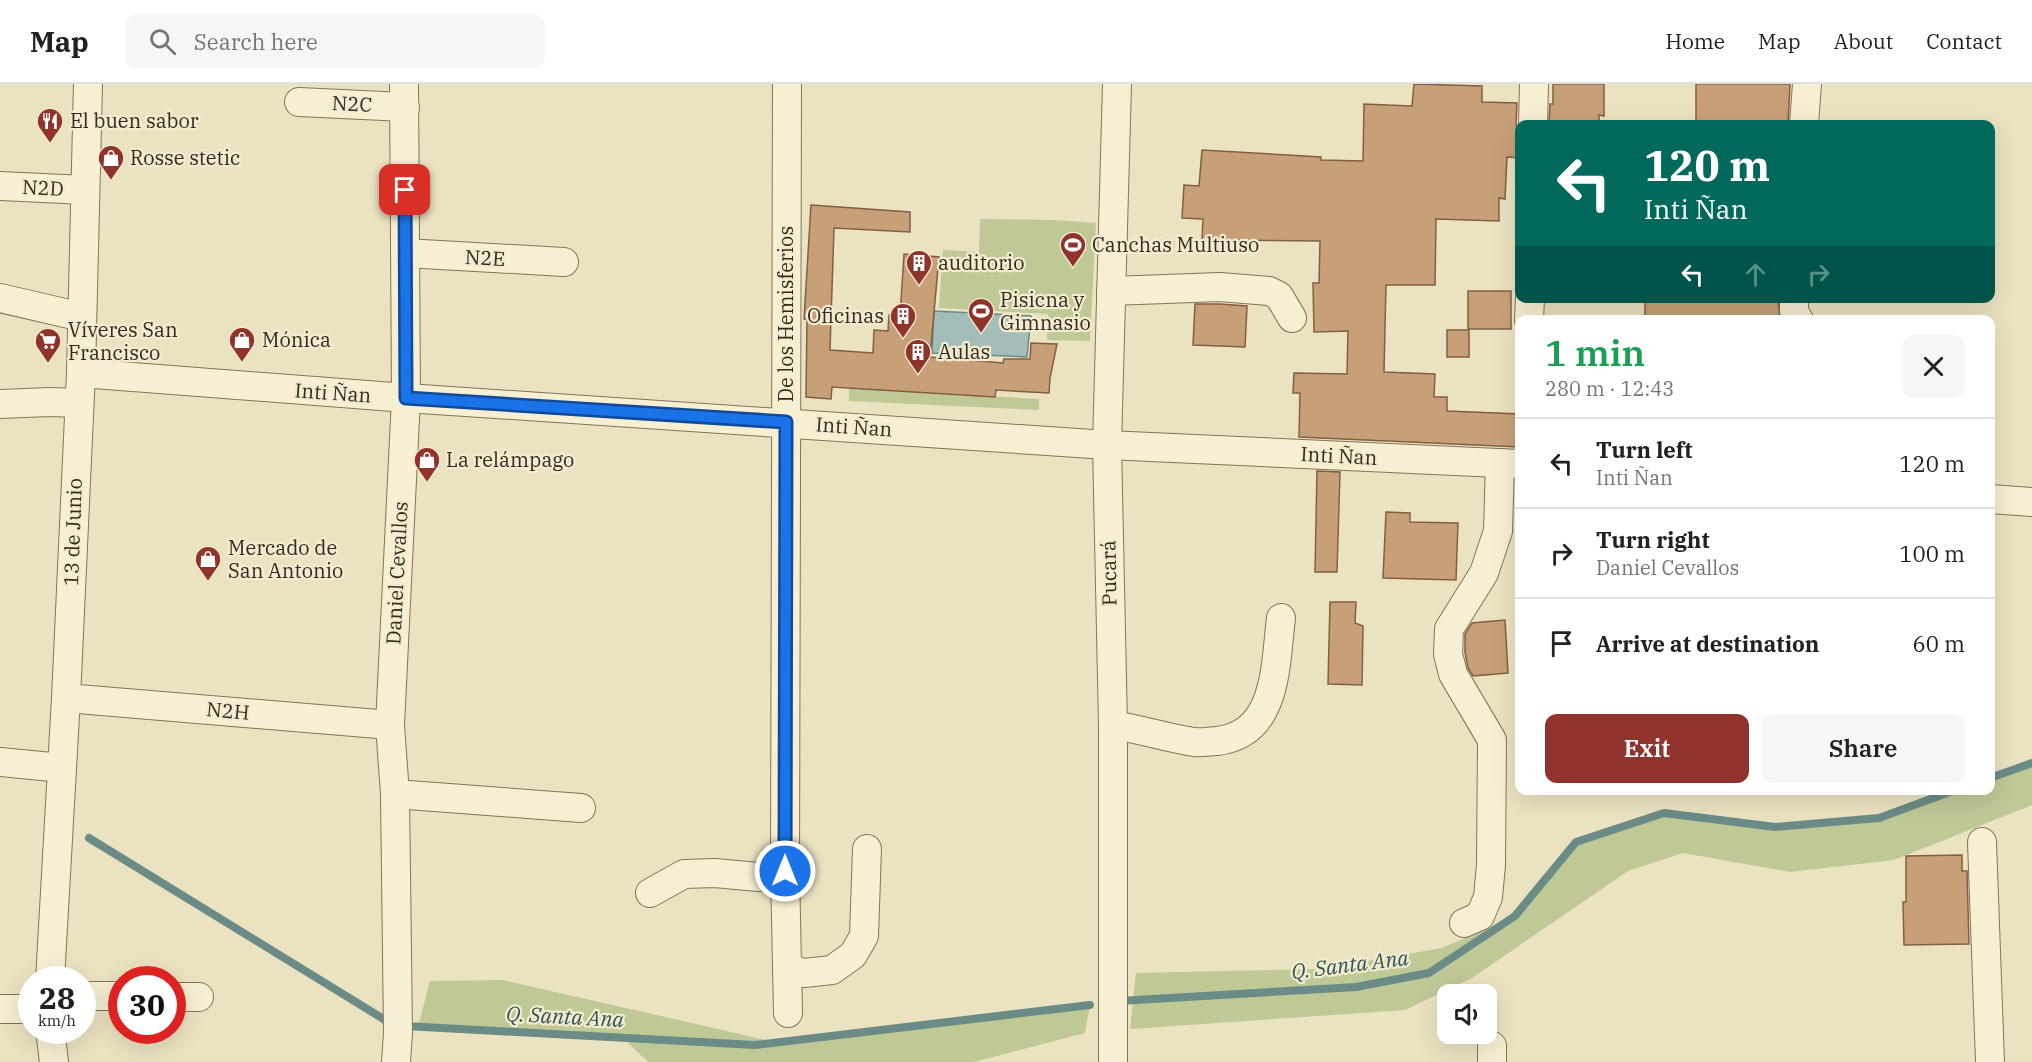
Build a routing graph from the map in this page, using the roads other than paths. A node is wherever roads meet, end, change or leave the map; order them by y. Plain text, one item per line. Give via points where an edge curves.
1 (88, 84) edge
2 (787, 84) edge
3 (1117, 84) edge
4 (1534, 84) edge
5 (1807, 84) edge
6 (404, 95) edge
7 (299, 102) dead end
8 (1533, 120) edge
9 (1804, 120) edge
10 (0, 186) edge
11 (85, 190) junction
12 (405, 253) junction
13 (564, 262) dead end
14 (1111, 291) junction
15 (0, 298) edge
16 (82, 317) junction
17 (1292, 318) dead end
18 (81, 373) junction
19 (406, 398) junction
20 (79, 403) junction
21 (0, 404) edge
22 (786, 422) junction
23 (1107, 445) junction
24 (1510, 464) edge
25 (1995, 499) edge
26 (2032, 502) edge
27 (1281, 618) dead end
28 (66, 698) junction
29 (390, 725) junction
30 (1113, 725) junction
31 (0, 762) edge
32 (62, 768) junction
33 (395, 794) junction
34 (581, 808) dead end
35 (1982, 842) dead end
36 (867, 849) dead end
37 (785, 871) junction
38 (650, 892) dead end
39 (1464, 923) dead end
40 (51, 966) edge
41 (788, 968) junction
42 (0, 1009) edge
43 (18, 1009) edge
44 (788, 1013) dead end
45 (52, 1044) edge
46 (54, 1062) edge
47 (396, 1062) edge
48 (1113, 1062) edge
49 (1990, 1062) edge

1 - 11 street, 13 de Junio
2 - 22 street, De los Hemisferios
3 - 14 street, Pucará
4 - 8 street
5 - 9 street
6 - 7 street, N2C
6 - 12 street, Daniel Cevallos
10 - 11 street, N2D
11 - 16 street, 13 de Junio
12 - 13 street, N2E
12 - 19 street, Daniel Cevallos
14 - 17 street via 1220,287 1269,291 1279,297
14 - 23 street, Pucará
15 - 16 street
16 - 18 street, 13 de Junio
18 - 19 street, Inti Ñan
18 - 20 street, 13 de Junio
19 - 22 street, Inti Ñan
19 - 29 street, Daniel Cevallos
20 - 21 street
20 - 28 street, 13 de Junio
22 - 23 street, Inti Ñan
22 - 37 street, De los Hemisferios
23 - 24 street, Inti Ñan
23 - 30 street, Pucará
24 - 39 street via 1498,531 1484,573 1449,629 1448,654 1453,674 1492,740 1488,897 1480,916
25 - 26 street
27 - 30 street via 1271,695 1253,726 1243,733 1233,739 1197,743
28 - 29 street, N2H
28 - 32 street, 13 de Junio
29 - 33 street, Daniel Cevallos
30 - 48 street, Pucará
31 - 32 street
32 - 40 street, 13 de Junio
33 - 34 street
33 - 47 street, Daniel Cevallos
35 - 49 street
36 - 41 street via 864,936 853,955 832,970 804,973
37 - 38 street via 758,877 684,874
37 - 41 street, De los Hemisferios
41 - 44 street, De los Hemisferios
42 - 43 street
45 - 46 street

